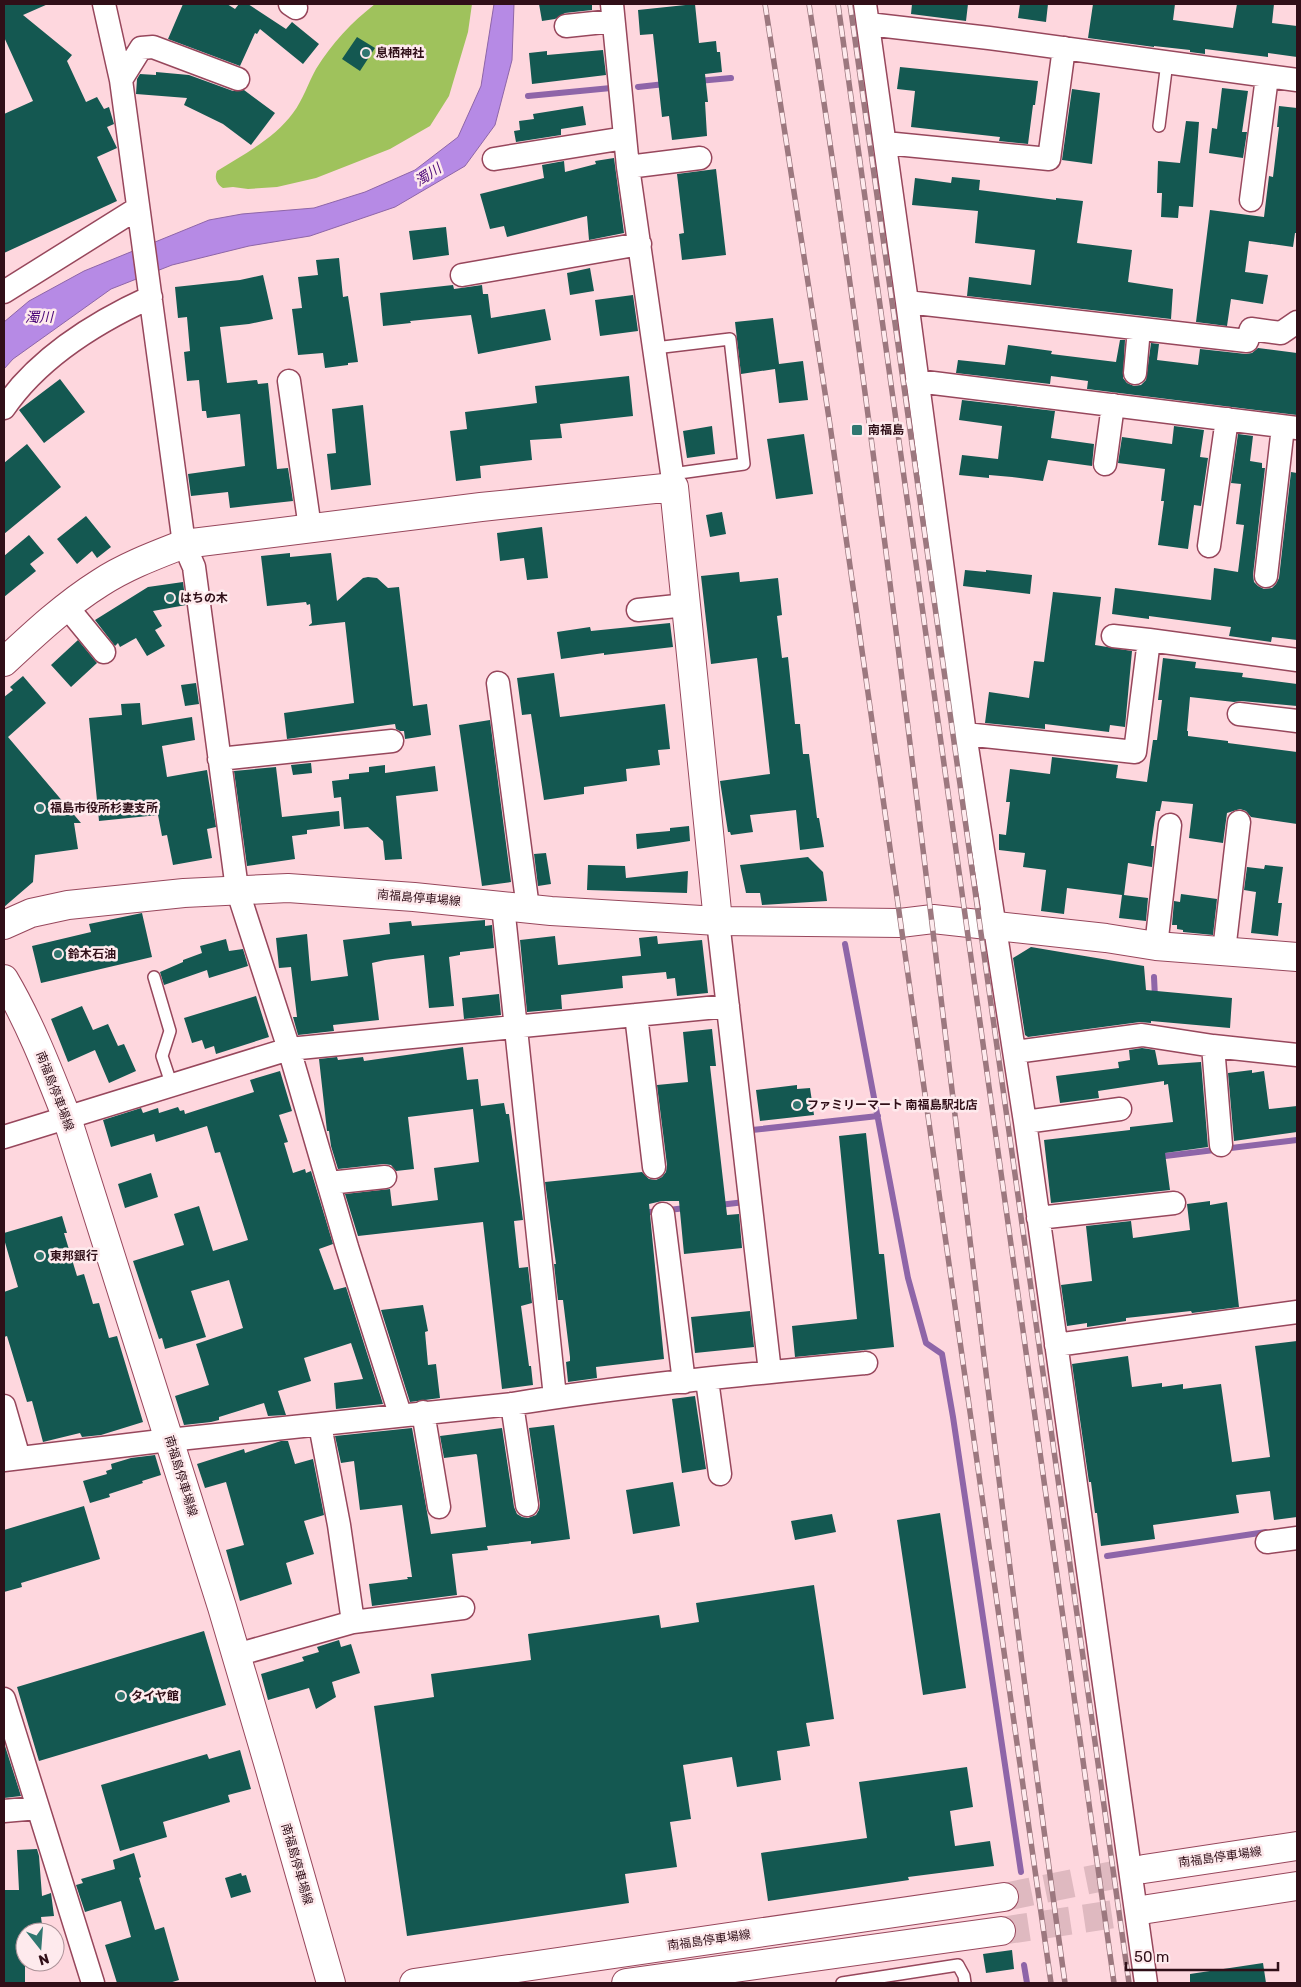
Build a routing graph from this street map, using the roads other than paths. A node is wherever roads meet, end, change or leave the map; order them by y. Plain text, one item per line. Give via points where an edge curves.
1 (104, 4) edge
2 (612, 12) edge
3 (866, 14) edge
4 (566, 26) dead end
5 (1064, 48) junction
6 (1168, 62) junction
7 (1267, 77) junction
8 (121, 80) junction
9 (238, 80) dead end
10 (1297, 80) edge
11 (1158, 126) dead end
12 (625, 138) junction
13 (885, 143) junction
14 (700, 158) dead end
15 (494, 159) dead end
16 (628, 167) junction
17 (1251, 200) dead end
18 (138, 208) junction
19 (640, 244) junction
20 (462, 275) dead end
21 (150, 290) junction
22 (4, 292) edge
23 (907, 302) junction
24 (1297, 322) edge
25 (1139, 329) junction
26 (655, 348) junction
27 (1135, 373) dead end
28 (289, 381) dead end
29 (917, 381) junction
30 (1113, 405) junction
31 (4, 408) edge
32 (1227, 419) junction
33 (1290, 428) edge
34 (1105, 464) dead end
35 (673, 480) junction
36 (310, 528) junction
37 (184, 544) junction
38 (1209, 546) dead end
39 (1266, 576) dead end
40 (686, 605) junction
41 (68, 607) junction
42 (638, 610) dead end
43 (1114, 636) dead end
44 (1149, 640) junction
45 (104, 652) dead end
46 (1297, 660) edge
47 (4, 662) edge
48 (498, 683) dead end
49 (1239, 714) dead end
50 (1297, 721) edge
51 (965, 734) junction
52 (392, 741) dead end
53 (219, 759) junction
54 (1239, 822) dead end
55 (1170, 825) dead end
56 (237, 890) junction
57 (515, 907) junction
58 (718, 921) junction
59 (4, 925) edge
60 (996, 925) junction
61 (1156, 946) junction
62 (1224, 951) junction
63 (1297, 957) edge
64 (154, 977) dead end
65 (4, 979) edge
66 (728, 1006) junction
67 (636, 1015) junction
68 (516, 1027) junction
69 (1212, 1046) junction
70 (289, 1049) junction
71 (1014, 1052) junction
72 (1297, 1055) edge
73 (172, 1086) junction
74 (1120, 1109) dead end
75 (67, 1118) junction
76 (1025, 1122) junction
77 (4, 1137) edge
78 (1221, 1145) dead end
79 (654, 1167) dead end
80 (385, 1176) dead end
81 (330, 1183) junction
82 (1174, 1203) dead end
83 (663, 1214) dead end
84 (1038, 1218) junction
85 (1297, 1312) edge
86 (1056, 1344) junction
87 (866, 1363) dead end
88 (770, 1372) junction
89 (707, 1380) junction
90 (684, 1382) junction
91 (555, 1397) junction
92 (512, 1404) junction
93 (4, 1406) edge
94 (423, 1412) junction
95 (400, 1414) junction
96 (320, 1425) junction
97 (170, 1440) junction
98 (12, 1459) edge
99 (720, 1474) dead end
100 (527, 1505) dead end
101 (439, 1507) dead end
102 (1297, 1538) edge
103 (1267, 1542) dead end
104 (463, 1608) dead end
105 (353, 1622) junction
106 (236, 1655) junction
107 (4, 1700) edge
108 (38, 1808) junction
109 (4, 1811) edge
110 (1297, 1846) edge
111 (1144, 1869) tunnel mouth
112 (1297, 1886) edge
113 (1004, 1897) tunnel mouth
114 (1148, 1909) tunnel mouth
115 (1001, 1931) tunnel mouth
116 (93, 1983) edge
117 (331, 1983) edge
118 (414, 1983) edge
119 (626, 1983) edge
120 (842, 1983) edge
121 (965, 1983) edge
122 (1146, 1983) edge

1 - 8 street
2 - 4 street
2 - 12 street
3 - 5 street
3 - 13 street
5 - 6 street
5 - 13 street via 1048,159
6 - 7 street
6 - 11 lane
7 - 10 street
7 - 17 street
8 - 9 street via 141,48 153,47
8 - 18 street
12 - 15 street
12 - 16 street
13 - 23 street
14 - 16 street
16 - 19 street
18 - 21 street
18 - 22 street
19 - 20 street
19 - 26 street
21 - 31 street via 57,353 27,379
21 - 37 street
23 - 25 street
23 - 29 street
24 - 25 street via 1281,332 1252,329 1247,341
25 - 27 street
26 - 35 street
26 - 35 lane via 730,339 744,464
28 - 36 street
29 - 30 street
29 - 51 street
30 - 32 street
30 - 34 street
32 - 33 street
32 - 38 street
33 - 39 street
35 - 36 main road
35 - 40 main road
36 - 37 main road
37 - 41 main road via 145,559 100,583
37 - 53 street via 194,567
40 - 42 street
40 - 58 main road
41 - 45 street
41 - 47 main road via 44,624
43 - 44 street
44 - 46 street
44 - 51 street via 1135,752
48 - 57 street
49 - 50 street
51 - 60 street
52 - 53 street
53 - 56 street
54 - 62 street
55 - 61 street
56 - 57 main road, 南福島停車場線 via 288,888
56 - 59 main road, 南福島停車場線 via 68,906 31,913
56 - 70 street
57 - 58 main road, 南福島停車場線
57 - 68 street
58 - 60 main road, 南福島停車場線 via 900,923 933,919
58 - 66 street
60 - 61 main road, 南福島停車場線
60 - 71 street
61 - 62 main road, 南福島停車場線
62 - 63 main road, 南福島停車場線
64 - 73 lane via 170,1031 162,1056
65 - 75 main road, 南福島停車場線 via 43,1057
66 - 67 street
66 - 88 street
67 - 68 street
67 - 79 street
68 - 70 street
68 - 91 street
69 - 71 street via 1142,1035
69 - 72 street
69 - 78 street
70 - 73 street
70 - 81 street
71 - 76 street
73 - 75 street
74 - 76 street
75 - 77 street
75 - 97 main road, 南福島停車場線
76 - 84 street
80 - 81 street
81 - 95 street
82 - 84 street
83 - 90 street
84 - 86 street
85 - 86 street
86 - 122 street
87 - 88 street
88 - 89 street
89 - 90 street
89 - 99 street
90 - 91 street
91 - 92 street
92 - 94 street
92 - 100 street
93 - 98 street
94 - 95 street
94 - 101 street
95 - 96 street
96 - 97 street
96 - 105 street
97 - 98 street
97 - 106 main road, 南福島停車場線
102 - 103 street
104 - 105 street
105 - 106 street
106 - 117 main road, 南福島停車場線
107 - 108 street
108 - 109 street
108 - 116 street
110 - 111 main road, 南福島停車場線
112 - 114 main road
113 - 118 main road, 南福島停車場線
115 - 119 main road
120 - 121 lane via 958,1965

